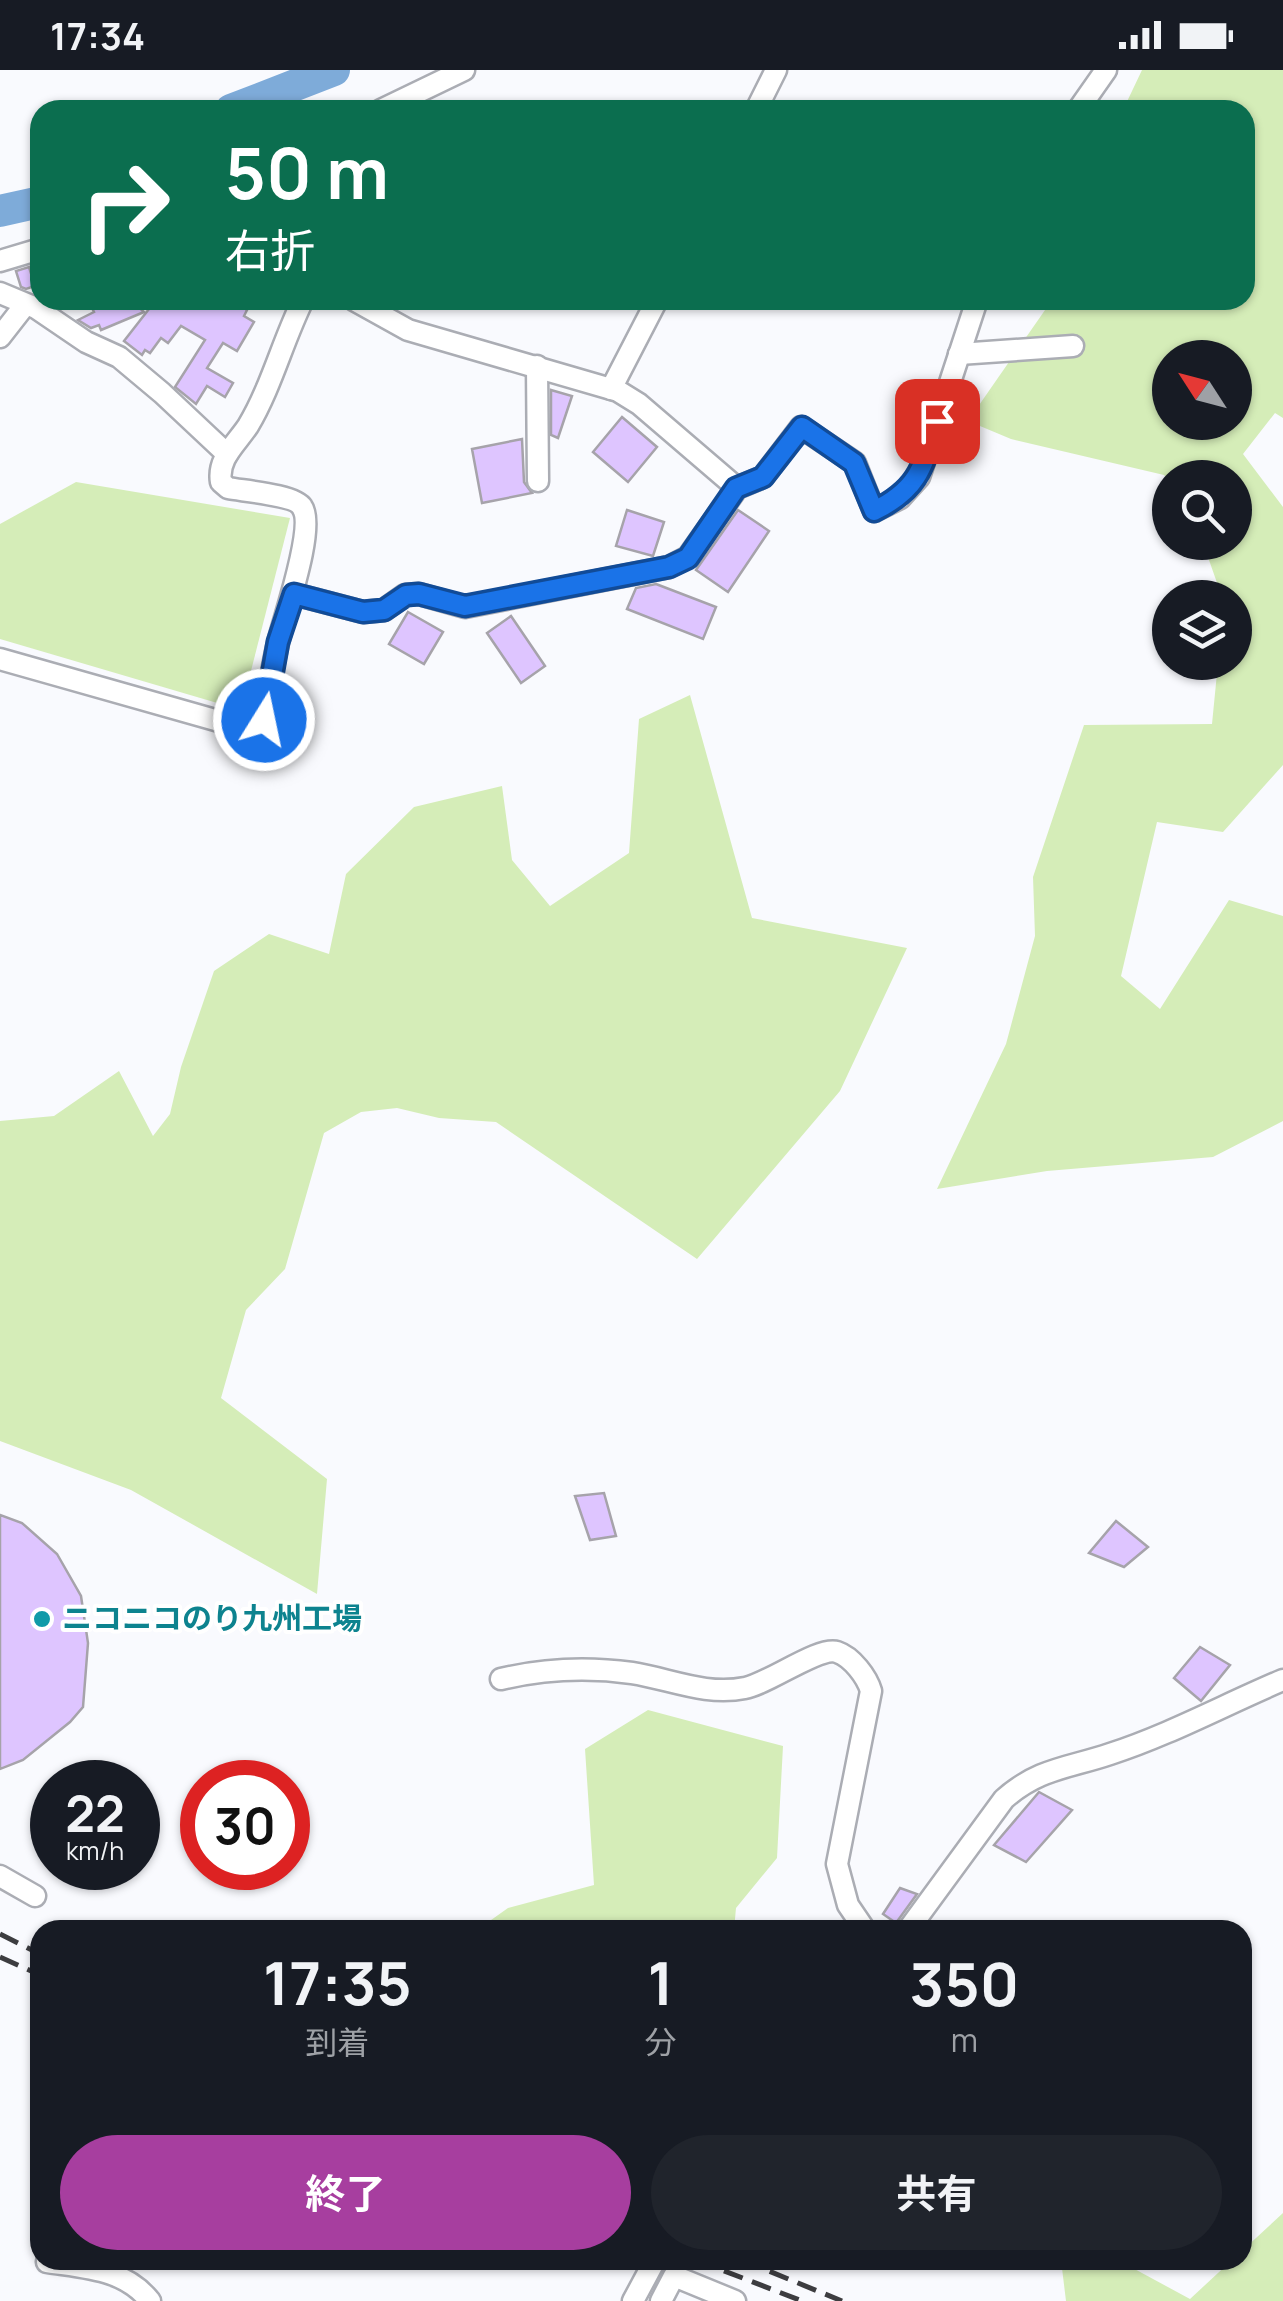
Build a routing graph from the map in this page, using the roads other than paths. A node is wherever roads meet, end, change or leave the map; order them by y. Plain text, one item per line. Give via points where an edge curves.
1 (464, 70) edge
2 (776, 70) edge
3 (1106, 70) edge
4 (402, 100) edge
5 (761, 100) edge
6 (1085, 100) edge
7 (30, 252) edge
8 (0, 261) edge
9 (0, 293) edge
10 (25, 305) junction
11 (30, 306) edge
12 (39, 310) edge
13 (299, 310) edge
14 (372, 310) edge
15 (652, 310) edge
16 (973, 310) edge
17 (0, 337) edge
18 (1074, 346) dead end
19 (958, 354) junction
20 (537, 366) junction
21 (611, 388) junction
22 (226, 454) junction
23 (538, 482) dead end
24 (736, 488) junction
25 (294, 594) junction
26 (0, 659) edge
27 (502, 1679) dead end
28 (1283, 1680) edge
29 (0, 1876) edge
30 (35, 1896) dead end
31 (858, 1920) edge
32 (915, 1920) edge
33 (95, 2270) edge
34 (649, 2270) edge
35 (150, 2301) edge
36 (633, 2301) edge
37 (661, 2301) edge
38 (735, 2301) edge

1 - 4 street
2 - 5 street
3 - 6 street
7 - 8 street
9 - 10 street
10 - 11 street
10 - 17 street
12 - 22 street via 118,357
13 - 22 street via 249,424
14 - 20 street via 408,330
15 - 21 street
16 - 19 street
18 - 19 street
19 - 24 street via 919,477 900,498 874,511 854,463 802,427 763,477
20 - 21 street
20 - 23 street
21 - 24 street
22 - 25 street via 220,472 228,488 295,500 304,508
24 - 25 street via 688,558 669,567 465,606 419,594 363,612
25 - 26 street via 264,720 248,729
27 - 31 street via 572,1670 630,1673 700,1689 746,1688 826,1651 839,1652 872,1691 837,1864
28 - 32 street via 1112,1754 1022,1782
29 - 30 street
33 - 35 street via 139,2286
34 - 36 street
37 - 38 street via 674,2276

